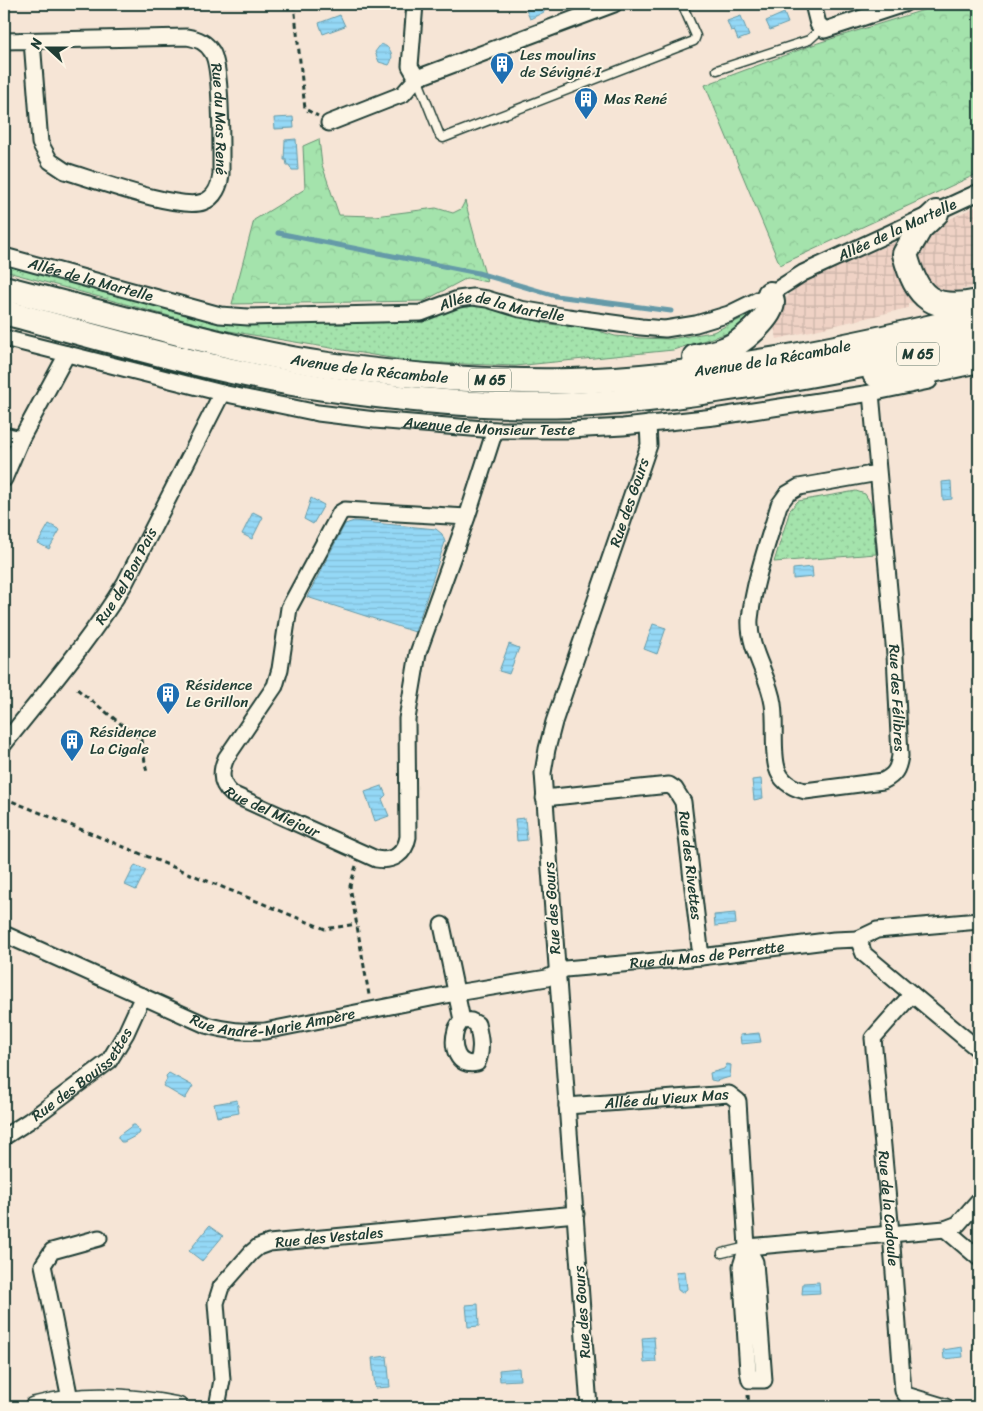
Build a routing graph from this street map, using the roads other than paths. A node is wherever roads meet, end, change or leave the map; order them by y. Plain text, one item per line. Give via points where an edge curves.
1 (415, 4) edge
2 (614, 4) edge
3 (682, 4) edge
4 (813, 4) edge
5 (904, 4) edge
6 (822, 28) junction
7 (4, 41) edge
8 (32, 41) junction
9 (717, 70) dead end
10 (417, 78) junction
11 (329, 123) road end
12 (979, 192) edge
13 (936, 212) junction
14 (4, 256) edge
15 (4, 288) edge
16 (770, 294) junction
17 (979, 302) edge
18 (4, 312) edge
19 (979, 316) edge
20 (4, 338) edge
21 (979, 340) edge
22 (67, 354) junction
23 (979, 360) edge
24 (857, 367) junction
25 (979, 368) edge
26 (572, 381) junction
27 (222, 393) junction
28 (872, 393) junction
29 (648, 424) junction
30 (495, 430) junction
31 (4, 435) edge
32 (21, 439) junction
33 (878, 473) junction
34 (4, 479) edge
35 (467, 517) junction
36 (4, 744) edge
37 (544, 798) junction
38 (979, 920) edge
39 (442, 925) dead end
40 (4, 934) edge
41 (858, 940) junction
42 (701, 957) junction
43 (557, 974) junction
44 (456, 993) junction
45 (912, 994) junction
46 (143, 996) junction
47 (462, 1020) dead end
48 (979, 1050) edge
49 (567, 1106) junction
50 (4, 1137) edge
51 (979, 1200) edge
52 (576, 1214) junction
53 (945, 1229) junction
54 (891, 1233) junction
55 (99, 1238) dead end
56 (747, 1246) junction
57 (722, 1253) dead end
58 (979, 1258) edge
59 (70, 1399) junction
60 (34, 1407) edge
61 (178, 1407) edge
62 (217, 1407) edge
63 (589, 1407) edge
64 (946, 1407) edge

1 - 10 street via 410,66
2 - 10 street
3 - 10 lane via 696,36 694,40 443,138
4 - 6 street
5 - 6 street via 825,30
6 - 9 lane via 809,40
7 - 8 street, Rue du Mas René
8 - 8 street, Rue du Mas René via 187,37 203,41 213,53 218,73 221,174 214,194 204,202 175,203 65,171 50,161 40,143
10 - 11 street via 404,94
12 - 13 street, Allée de la Martelle
13 - 16 street, Allée de la Martelle via 803,273
13 - 17 main road via 920,228 905,254 911,277 922,293 936,303 959,306
14 - 16 street, Allée de la Martelle via 220,315 248,317 421,313 473,297 568,318 665,329 729,314
15 - 26 main road, Avenue de la Récambale / M 65 via 221,344 328,365 443,377
16 - 26 main road via 771,307 760,324 727,349
18 - 24 main road, Avenue de la Récambale / M 65 via 268,379 442,401 570,405 646,400
19 - 26 main road, Avenue de la Récambale / M 65 via 778,359 642,377
20 - 22 street, Avenue de Monsieur Teste
21 - 24 main road, Avenue de la Récambale / M 65
22 - 27 street, Avenue de Monsieur Teste
22 - 32 street
23 - 24 main road via 923,372 878,376
25 - 28 street, Avenue de Monsieur Teste
27 - 30 street, Avenue de Monsieur Teste via 327,414
27 - 36 street, Rue del Bon Païs via 111,606 78,653
28 - 29 street, Avenue de Monsieur Teste
28 - 33 street, Rue des Félibres
29 - 30 street, Avenue de Monsieur Teste via 569,430
29 - 37 street, Rue des Gours via 648,445 552,731 543,773
30 - 35 street, Rue del Miejour
31 - 32 street
32 - 34 street
33 - 33 street, Rue des Félibres via 799,487 787,494 779,505 755,589 750,621 754,645 773,703 777,768 783,780 804,791 883,781 898,767 895,655
35 - 35 street, Rue del Miejour via 345,510 340,513 290,608 275,686 223,764 222,782 232,794 360,853 384,860 398,856 404,850 407,844 407,719 418,653
37 - 42 street, Rue des Rivettes via 669,785 674,789 683,802
37 - 43 street, Rue des Gours
38 - 41 street, Rue du Mas de Perrette via 877,930
39 - 44 street
40 - 46 street, Rue André-Marie Ampère
41 - 42 street, Rue du Mas de Perrette via 834,940
41 - 45 street via 864,954
42 - 43 street, Rue du Mas de Perrette via 565,969
43 - 44 street, Rue André-Marie Ampère
43 - 49 street, Rue des Gours
44 - 46 street, Rue André-Marie Ampère via 265,1031 227,1031 206,1025
44 - 47 street
45 - 48 street
45 - 54 street, Rue de la Cadoule via 873,1038
46 - 50 street, Rue des Bouissettes via 109,1061
49 - 52 street, Rue des Gours
49 - 56 street, Allée du Vieux Mas via 729,1094 734,1097 738,1101
51 - 53 street via 958,1224
52 - 62 street, Rue des Vestales via 269,1243 258,1247 221,1287 216,1303 222,1380
52 - 63 street, Rue des Gours
53 - 54 street
53 - 58 street
54 - 56 street
54 - 64 street, Rue de la Cadoule via 903,1391 906,1395
55 - 59 street via 52,1251 43,1265
56 - 56 street, Allée du Vieux Mas via 741,1266 748,1371 750,1380 764,1380 755,1262
56 - 57 lane
59 - 60 street
59 - 61 street via 118,1398

